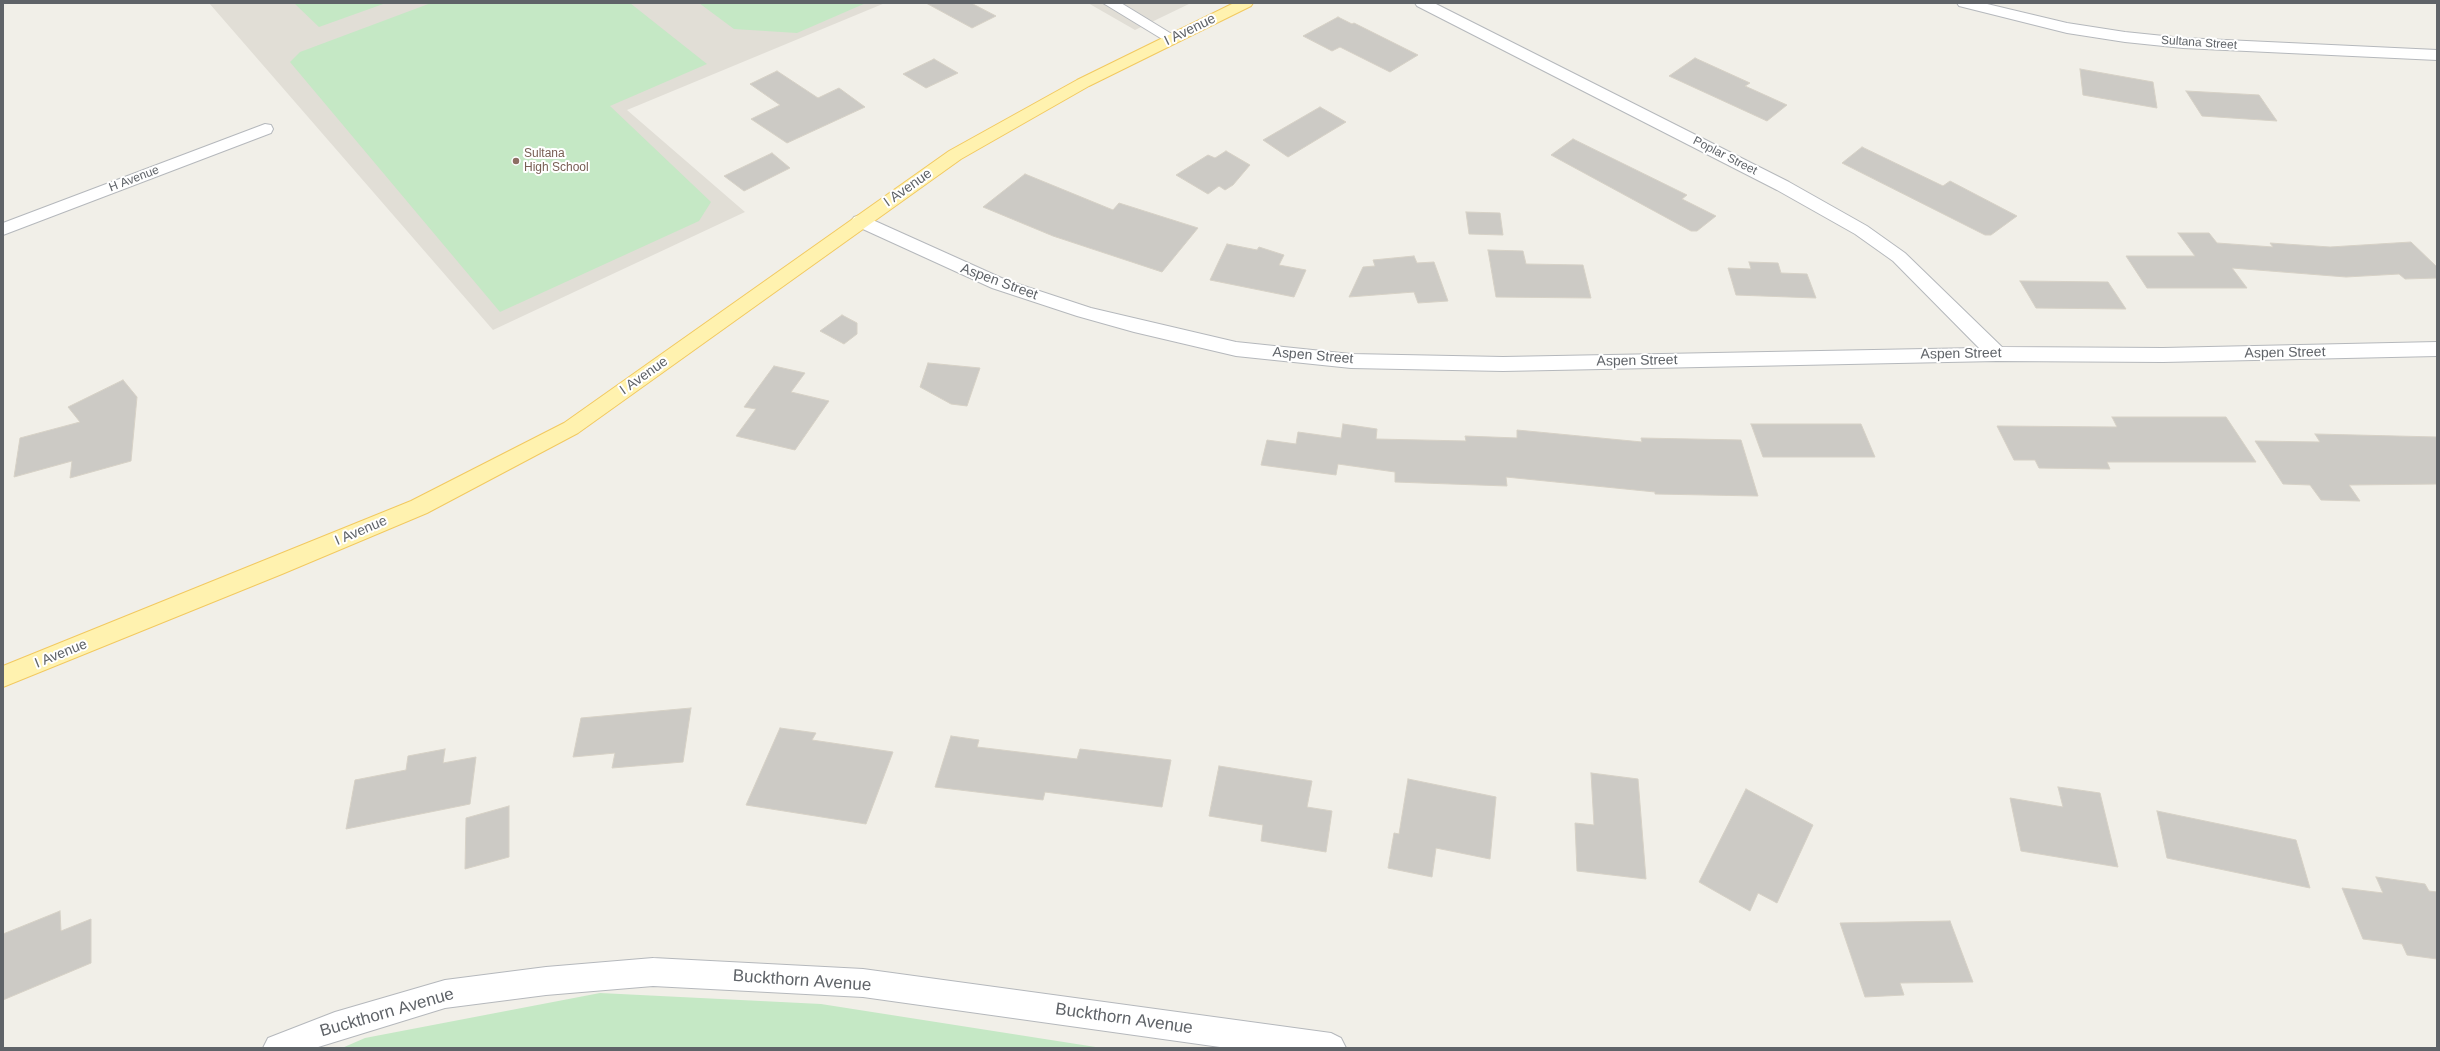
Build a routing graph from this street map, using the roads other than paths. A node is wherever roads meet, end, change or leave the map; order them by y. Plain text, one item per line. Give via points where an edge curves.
1 (1110, 3) edge
2 (1246, 3) edge
3 (1422, 3) edge
4 (1964, 3) edge
5 (1172, 39) junction
6 (2437, 55) edge
7 (265, 129) dead end
8 (860, 222) junction
9 (3, 229) edge
10 (2437, 350) edge
11 (1997, 354) junction
12 (3, 677) edge
13 (278, 1048) edge
14 (1332, 1048) edge

1 - 5 street
2 - 5 main road, I Avenue
3 - 11 street, Poplar Street via 1784,186 1861,230 1899,257
4 - 6 street, Sultana Street via 2067,28 2125,38
5 - 8 main road, I Avenue via 1002,127 955,155
7 - 9 street, H Avenue
8 - 11 street, Aspen Street via 999,284 1134,326 1236,348 1351,360 1503,364
8 - 12 main road, I Avenue via 571,428 497,468 419,507
10 - 11 street, Aspen Street via 2163,355
13 - 14 street, Buckthorn Avenue via 335,1026 445,994 546,981 653,972 863,983

